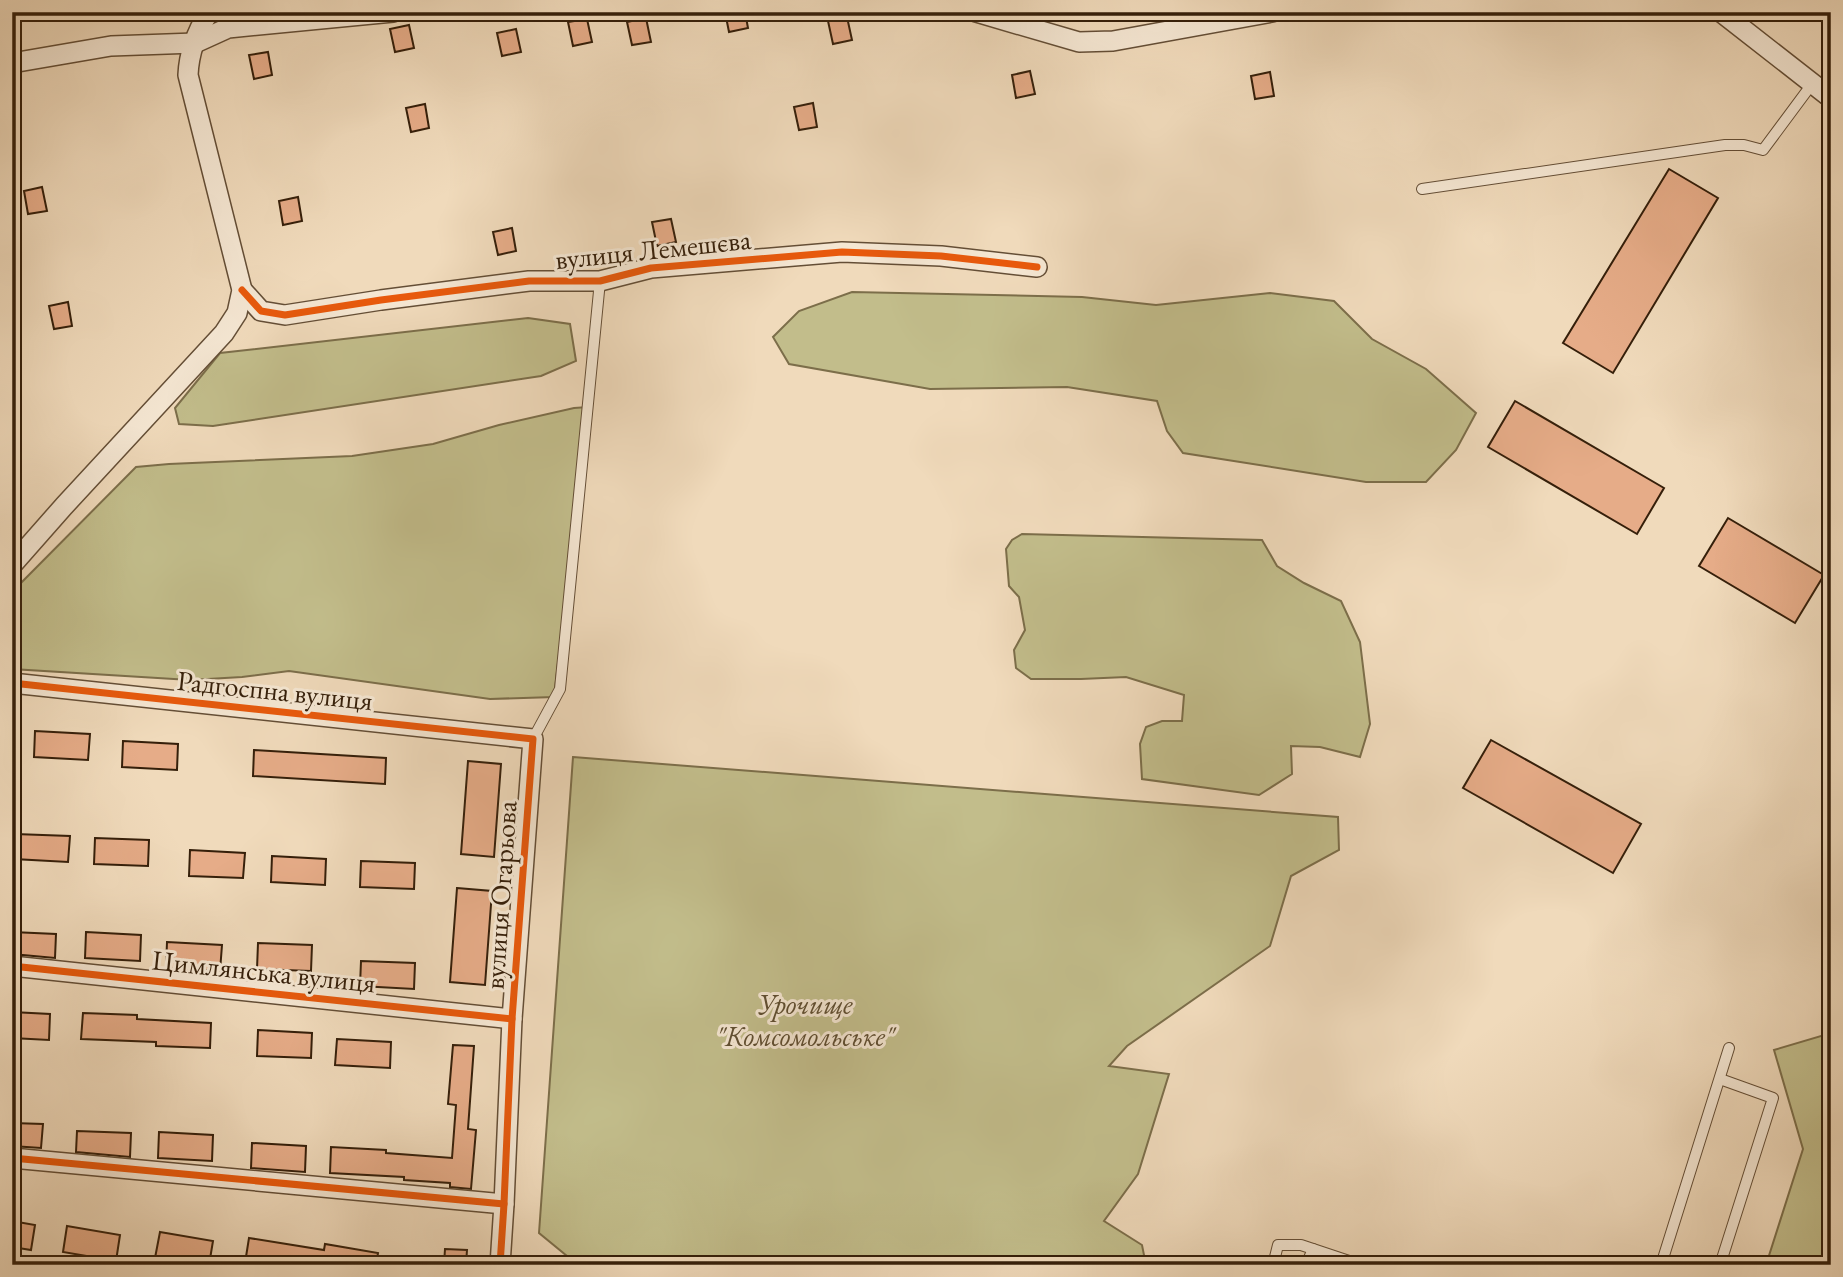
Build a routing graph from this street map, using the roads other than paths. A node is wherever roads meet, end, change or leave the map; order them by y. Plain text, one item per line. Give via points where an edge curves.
1 (209, 12) edge
2 (393, 12) edge
3 (976, 12) edge
4 (1272, 12) edge
5 (1721, 12) edge
6 (195, 43) junction
7 (12, 63) edge
8 (1812, 84) junction
9 (1831, 98) edge
10 (1422, 189) dead end
11 (1037, 267) dead end
12 (600, 281) junction
13 (242, 290) junction
14 (12, 565) edge
15 (12, 683) edge
16 (533, 739) junction
17 (12, 966) edge
18 (512, 1019) junction
19 (1729, 1048) dead end
20 (1720, 1079) junction
21 (12, 1158) edge
22 (504, 1204) junction
23 (1313, 1249) junction
24 (500, 1265) edge
25 (1273, 1265) edge
26 (1306, 1265) edge
27 (1361, 1265) edge
28 (1661, 1265) edge
29 (1720, 1265) edge

1 - 6 street
2 - 6 street via 228,28
3 - 4 street via 1079,42 1113,41
5 - 8 street
6 - 7 street via 111,46
6 - 13 street via 188,75
8 - 9 street
8 - 10 lane via 1763,150 1725,145
11 - 12 street, вулиця Лемешєва via 941,256 842,252 651,268
12 - 13 street, вулиця Лемешєва via 530,281 285,315 261,312
12 - 16 lane via 560,689
13 - 14 street via 237,313 224,333
15 - 16 street, Радгоспна вулиця
16 - 18 street, вулиця Огарьова
17 - 18 street, Цимлянська вулиця
18 - 22 street, вулиця Огарьова
19 - 20 lane
20 - 28 lane
20 - 29 lane via 1773,1098
21 - 22 street
22 - 24 street, вулиця Огарьова
23 - 25 lane via 1278,1245
23 - 26 lane
23 - 27 lane

